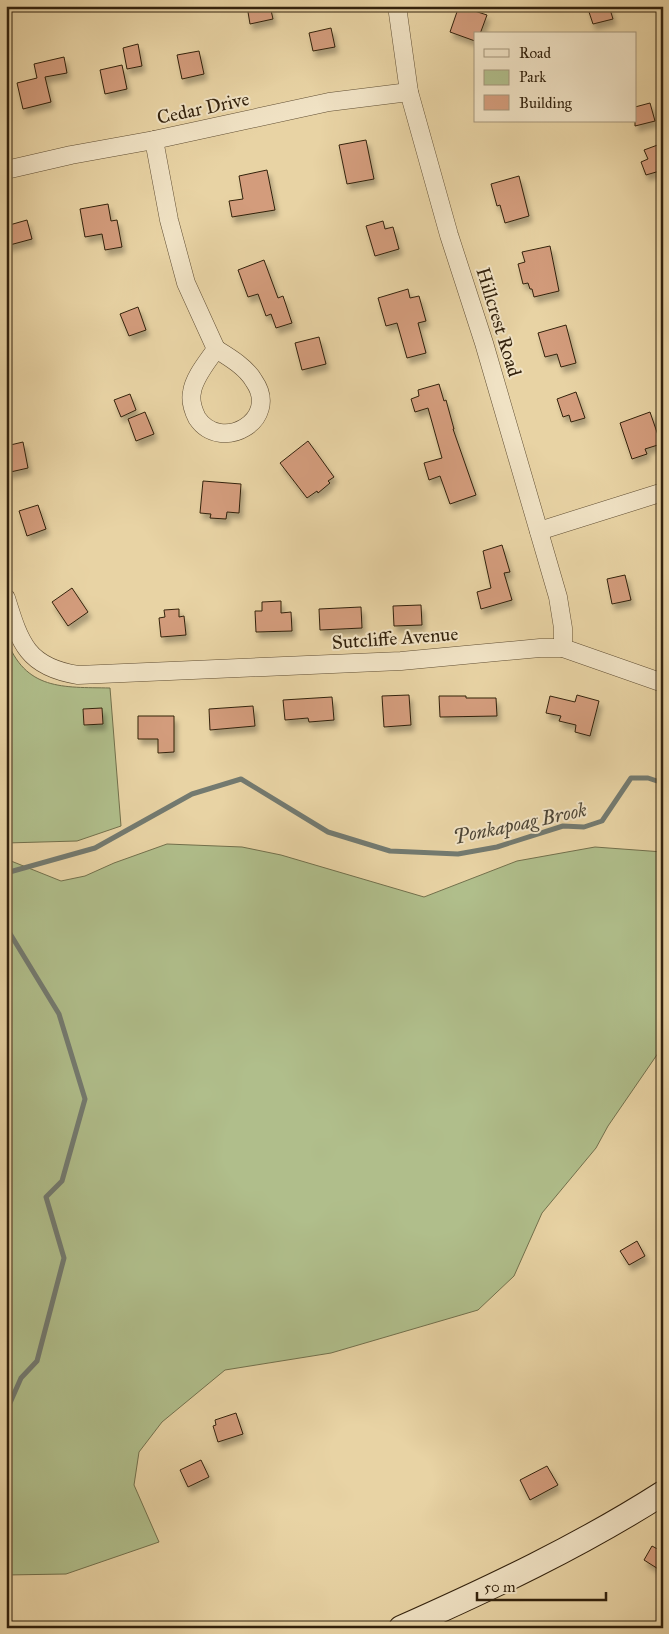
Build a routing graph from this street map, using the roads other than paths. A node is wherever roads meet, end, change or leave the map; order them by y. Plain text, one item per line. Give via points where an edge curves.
1 (397, 6) edge
2 (409, 92) junction
3 (154, 140) junction
4 (6, 170) edge
5 (216, 349) junction
6 (663, 492) edge
7 (539, 532) junction
8 (6, 598) edge
9 (563, 648) junction
10 (663, 684) edge
11 (663, 1493) edge
12 (416, 1625) edge

1 - 2 street, Hillcrest Road
2 - 3 street, Cedar Drive via 329,102
2 - 7 street, Hillcrest Road
3 - 4 street, Cedar Drive
3 - 5 street via 169,220 186,283
5 - 5 street via 195,381 191,402 206,427 216,432 236,432 245,428 258,414 261,396 254,380
6 - 7 street
7 - 9 street, Hillcrest Road via 558,597
8 - 9 street, Sutcliffe Avenue via 22,643 30,654 52,669 78,675 402,661
9 - 10 street, Sutcliffe Avenue
11 - 12 main road via 618,1521

